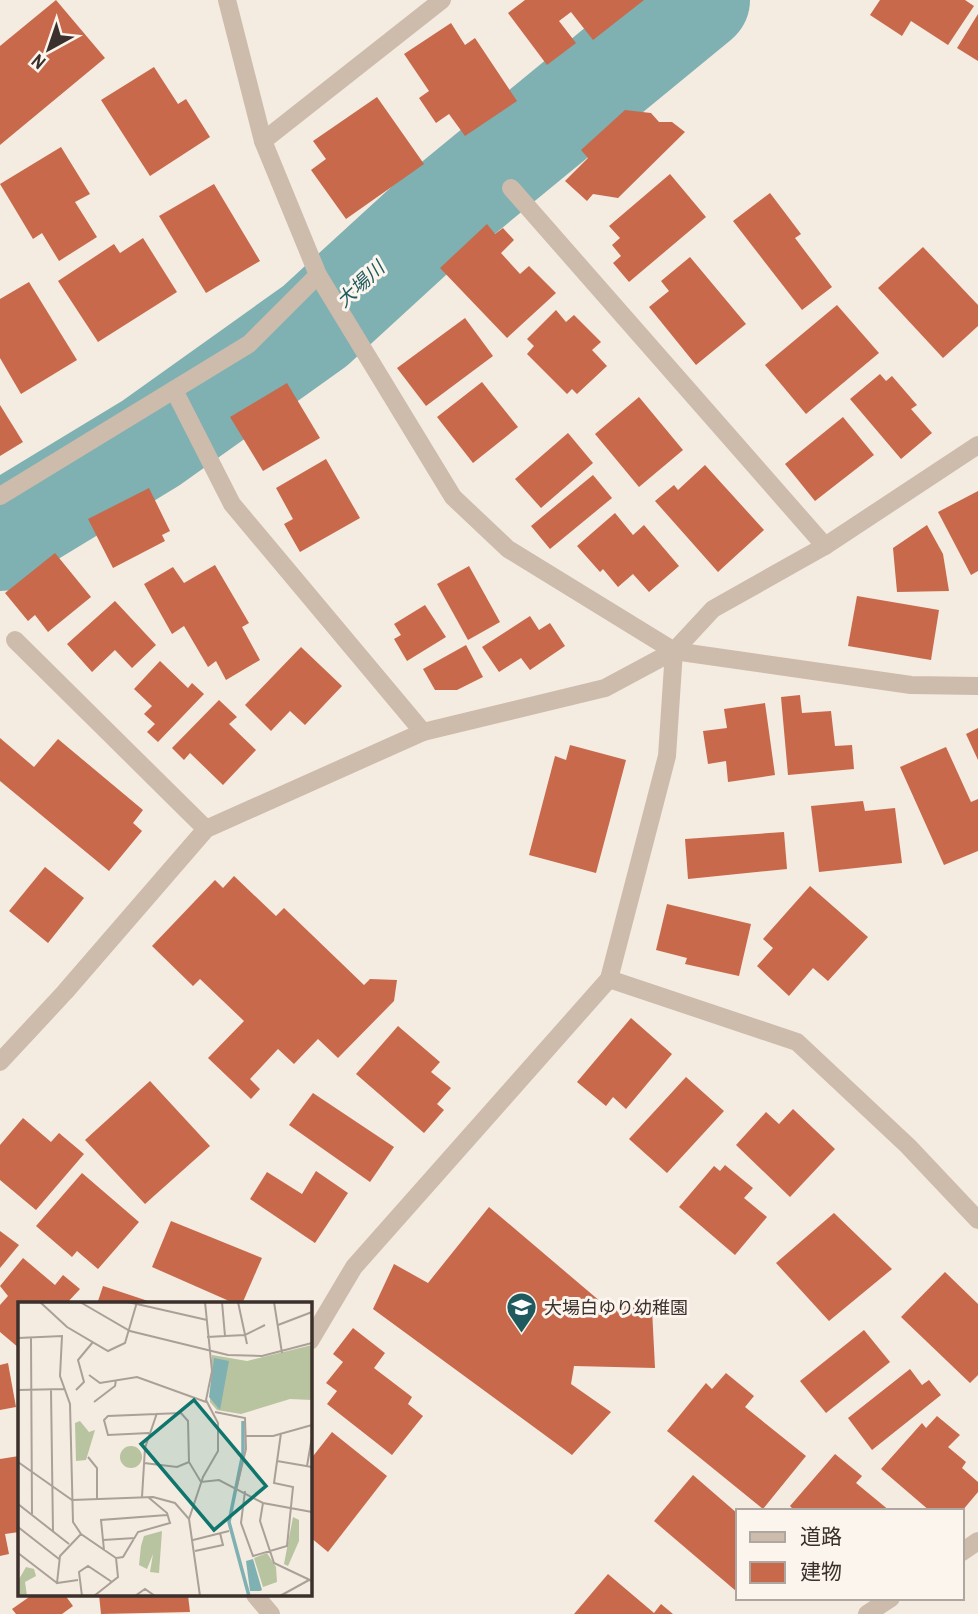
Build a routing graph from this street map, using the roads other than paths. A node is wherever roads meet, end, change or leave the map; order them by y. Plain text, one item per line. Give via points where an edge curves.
1 (226, 0) edge
2 (442, 0) edge
3 (263, 141) junction
4 (512, 188) dead end
5 (318, 275) junction
6 (174, 390) junction
7 (978, 445) edge
8 (0, 496) edge
9 (825, 546) junction
10 (15, 640) dead end
11 (674, 651) junction
12 (978, 686) edge
13 (423, 732) junction
14 (206, 829) junction
15 (609, 979) junction
16 (0, 1062) edge
17 (978, 1220) edge
18 (312, 1338) edge
19 (256, 1596) edge
20 (888, 1600) edge
21 (271, 1614) edge
22 (867, 1614) edge

1 - 3 street
2 - 3 street
3 - 5 street
4 - 9 street
5 - 6 street via 248,344
5 - 11 street via 453,498 508,549
6 - 8 street
6 - 13 street via 232,504
7 - 9 street
9 - 11 street via 713,609
10 - 14 street
11 - 12 street via 911,685
11 - 13 street via 605,688
11 - 15 street via 667,756
13 - 14 street
14 - 16 street
15 - 17 street via 797,1042 908,1146
15 - 18 street via 355,1267
19 - 21 street
20 - 22 street

